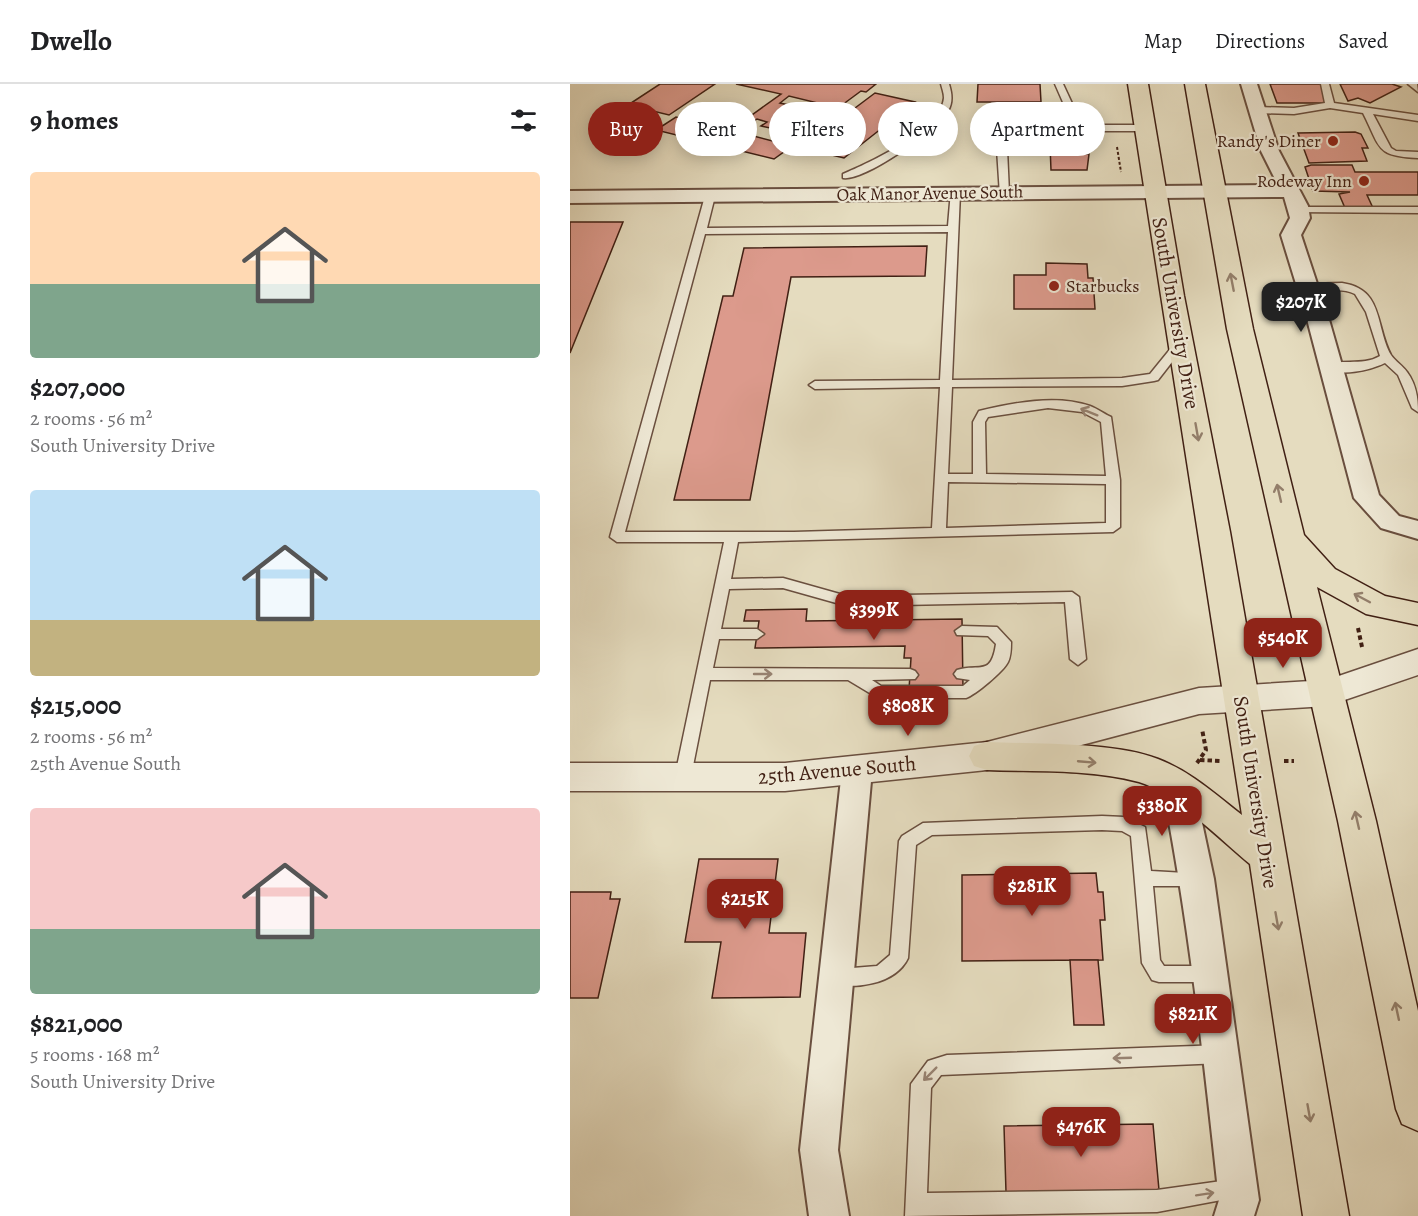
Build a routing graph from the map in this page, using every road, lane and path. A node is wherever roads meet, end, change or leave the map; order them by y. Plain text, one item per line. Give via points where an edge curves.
1 (945, 84) edge
2 (1059, 84) edge
3 (1138, 84) edge
4 (1249, 84) edge
5 (1325, 84) edge
6 (1412, 84) edge
7 (1189, 87) edge
8 (1418, 89) edge
9 (1067, 102) edge
10 (1330, 105) junction
11 (1366, 109) junction
12 (1257, 110) junction
13 (1418, 118) edge
14 (1105, 128) edge
15 (1145, 128) junction
16 (1002, 156) edge
17 (1418, 156) edge
18 (846, 176) dead end
19 (1156, 191) junction
20 (1215, 191) junction
21 (955, 193) junction
22 (1004, 193) junction
23 (710, 196) junction
24 (570, 197) edge
25 (1294, 200) junction
26 (1418, 210) edge
27 (953, 229) junction
28 (702, 231) junction
29 (1308, 287) junction
30 (1180, 344) junction
31 (1386, 357) junction
32 (1331, 366) junction
33 (946, 384) junction
34 (815, 385) dead end
35 (1418, 408) edge
36 (940, 478) junction
37 (980, 478) junction
38 (1113, 480) junction
39 (1418, 530) edge
40 (939, 531) junction
41 (1290, 537) junction
42 (732, 538) junction
43 (722, 584) junction
44 (1418, 614) edge
45 (962, 631) dead end
46 (712, 634) junction
47 (757, 634) dead end
48 (1078, 659) dead end
49 (1418, 661) edge
50 (705, 674) junction
51 (963, 674) dead end
52 (987, 674) junction
53 (851, 675) junction
54 (910, 675) dead end
55 (1327, 693) junction
56 (1241, 697) junction
57 (1202, 724) dead end
58 (987, 756) junction
59 (1284, 760) dead end
60 (1224, 761) dead end
61 (1294, 761) dead end
62 (858, 770) junction
63 (1191, 770) junction
64 (683, 776) junction
65 (570, 777) edge
66 (1266, 855) junction
67 (1144, 878) junction
68 (1197, 879) junction
69 (1209, 974) junction
70 (835, 976) junction
71 (1222, 1054) junction
72 (1418, 1109) edge
73 (1324, 1199) edge
74 (1236, 1203) edge
75 (916, 1210) edge
76 (829, 1216) edge
77 (1352, 1216) edge

1 - 18 lane via 948,99 943,111 906,147
2 - 9 lane
3 - 15 main road, South University Drive
4 - 12 street
5 - 10 lane
6 - 8 lane
7 - 20 main road
10 - 11 lane
10 - 12 lane via 1294,111
11 - 13 lane
11 - 17 lane via 1387,150
12 - 25 street via 1270,151
14 - 15 lane
15 - 19 main road, South University Drive
16 - 22 lane
19 - 20 street, Oak Manor Avenue South
19 - 22 street, Oak Manor Avenue South
19 - 30 main road, South University Drive
20 - 25 street, Oak Manor Avenue South
41 -> 20 main road via 1240,329
21 - 22 street, Oak Manor Avenue South
21 - 23 street, Oak Manor Avenue South
21 - 27 lane
23 - 24 street, Oak Manor Avenue South
23 - 28 lane
25 - 26 lane
25 - 29 street via 1300,218 1291,235
27 - 28 lane
27 - 33 lane
28 - 42 lane via 617,537
29 - 31 lane via 1345,287 1359,292 1366,300
29 - 32 street
30 - 33 lane via 1154,377 1122,382
30 -> 56 main road, South University Drive
31 - 32 lane via 1363,367
31 - 35 lane via 1403,374
32 - 39 street via 1367,498 1390,522
33 - 34 lane
33 - 36 lane
36 - 37 lane
36 - 40 lane
37 - 38 lane
38 -> 37 lane via 1107,420 1085,409 1048,405 983,414 979,423
38 - 40 lane via 1113,527
40 - 42 lane
44 -> 41 main road via 1377,606 1324,577
41 - 55 main road
42 - 43 lane
43 - 46 lane
43 - 48 lane via 783,583 847,601 1072,597
45 - 52 lane via 992,631 1004,642 1001,661
46 - 47 lane
46 - 50 lane
49 - 55 street, 25th Avenue South
50 -> 53 lane
50 - 64 lane
51 - 52 lane
52 - 53 lane via 966,692 878,692
53 - 54 lane
55 - 56 street, 25th Avenue South
72 -> 55 main road
56 - 58 street, 25th Avenue South via 1198,701
56 - 66 main road, South University Drive
57 - 63 path via 1206,750
58 - 62 street, 25th Avenue South
58 -> 63 main road
59 - 61 path
60 - 63 path
62 - 64 street, 25th Avenue South via 784,777
62 - 70 street
63 - 66 main road
63 - 68 street
64 - 65 street, 25th Avenue South
66 -> 73 main road, South University Drive
67 - 68 lane
67 - 69 lane via 1151,963 1159,974
67 - 70 lane via 1138,832 1124,824 929,828 908,841 899,958 889,971
68 - 69 street
69 - 71 street
70 - 76 street via 819,1150
71 - 74 street
71 -> 75 lane via 947,1064 935,1068 921,1084
73 - 77 main road
75 -> 74 lane

